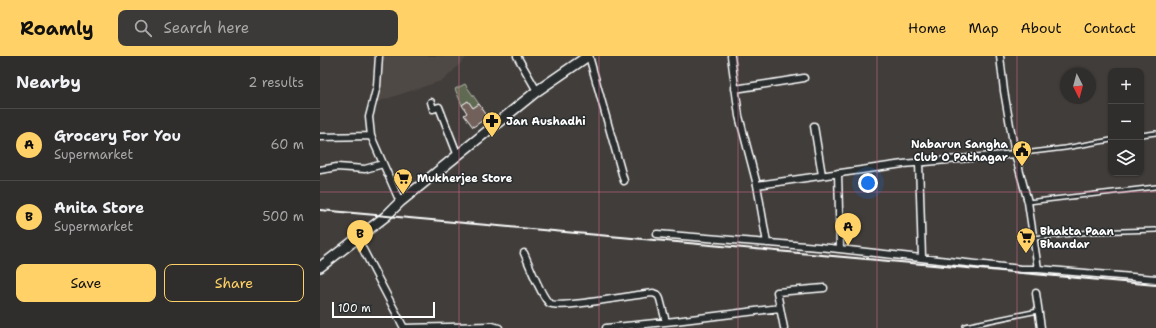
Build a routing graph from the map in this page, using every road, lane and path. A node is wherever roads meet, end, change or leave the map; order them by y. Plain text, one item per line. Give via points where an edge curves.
1 (379, 56) edge
2 (517, 56) edge
3 (589, 56) edge
4 (731, 56) edge
5 (1000, 56) edge
6 (804, 78) dead end
7 (735, 89) junction
8 (537, 91) junction
9 (431, 102) dead end
10 (814, 126) dead end
11 (1156, 133) edge
12 (1144, 135) edge
13 (371, 136) junction
14 (320, 137) edge
15 (1108, 141) edge
16 (1015, 154) junction
17 (458, 156) junction
18 (919, 162) junction
19 (383, 164) junction
20 (320, 170) edge
21 (838, 173) junction
22 (822, 175) junction
23 (624, 181) dead end
24 (758, 185) junction
25 (1156, 187) edge
26 (400, 202) junction
27 (1028, 202) junction
28 (1156, 230) edge
29 (657, 234) dead end
30 (357, 238) junction
31 (1034, 238) junction
32 (767, 243) junction
33 (840, 249) junction
34 (524, 253) dead end
35 (922, 258) junction
36 (320, 267) edge
37 (1038, 269) junction
38 (1156, 279) edge
39 (824, 288) dead end
40 (1036, 294) dead end
41 (780, 308) junction
42 (1038, 311) junction
43 (666, 322) junction
44 (965, 326) dead end
45 (404, 328) edge
46 (499, 328) edge
47 (606, 328) edge
48 (784, 328) edge
49 (1041, 328) edge

1 - 13 street via 377,86 369,117
2 - 8 street
3 - 8 street
3 - 23 street
4 - 7 street
5 - 16 street
6 - 7 street
7 - 24 street
8 - 17 street
9 - 17 street via 433,109 439,107
10 - 22 street
11 - 12 lane
13 - 14 street
13 - 19 street
15 - 16 lane
16 - 18 street
16 - 27 street
17 - 26 street
18 - 21 street
18 - 35 street
19 - 20 street via 365,169 337,167
19 - 26 street
21 - 22 street
21 - 33 street
22 - 24 street
24 - 32 street
25 - 27 lane
26 - 30 street
27 - 31 street
28 - 31 lane via 1091,232
29 - 32 street
30 - 36 street
30 - 45 street
31 - 37 street
32 - 33 street
33 - 35 street
34 - 43 street via 544,296 553,305 653,293 660,299
35 - 37 street
37 - 38 street
39 - 41 street via 777,292
40 - 42 street
41 - 43 street
41 - 48 street
42 - 44 lane
42 - 49 street
43 - 47 street
45 - 46 street

